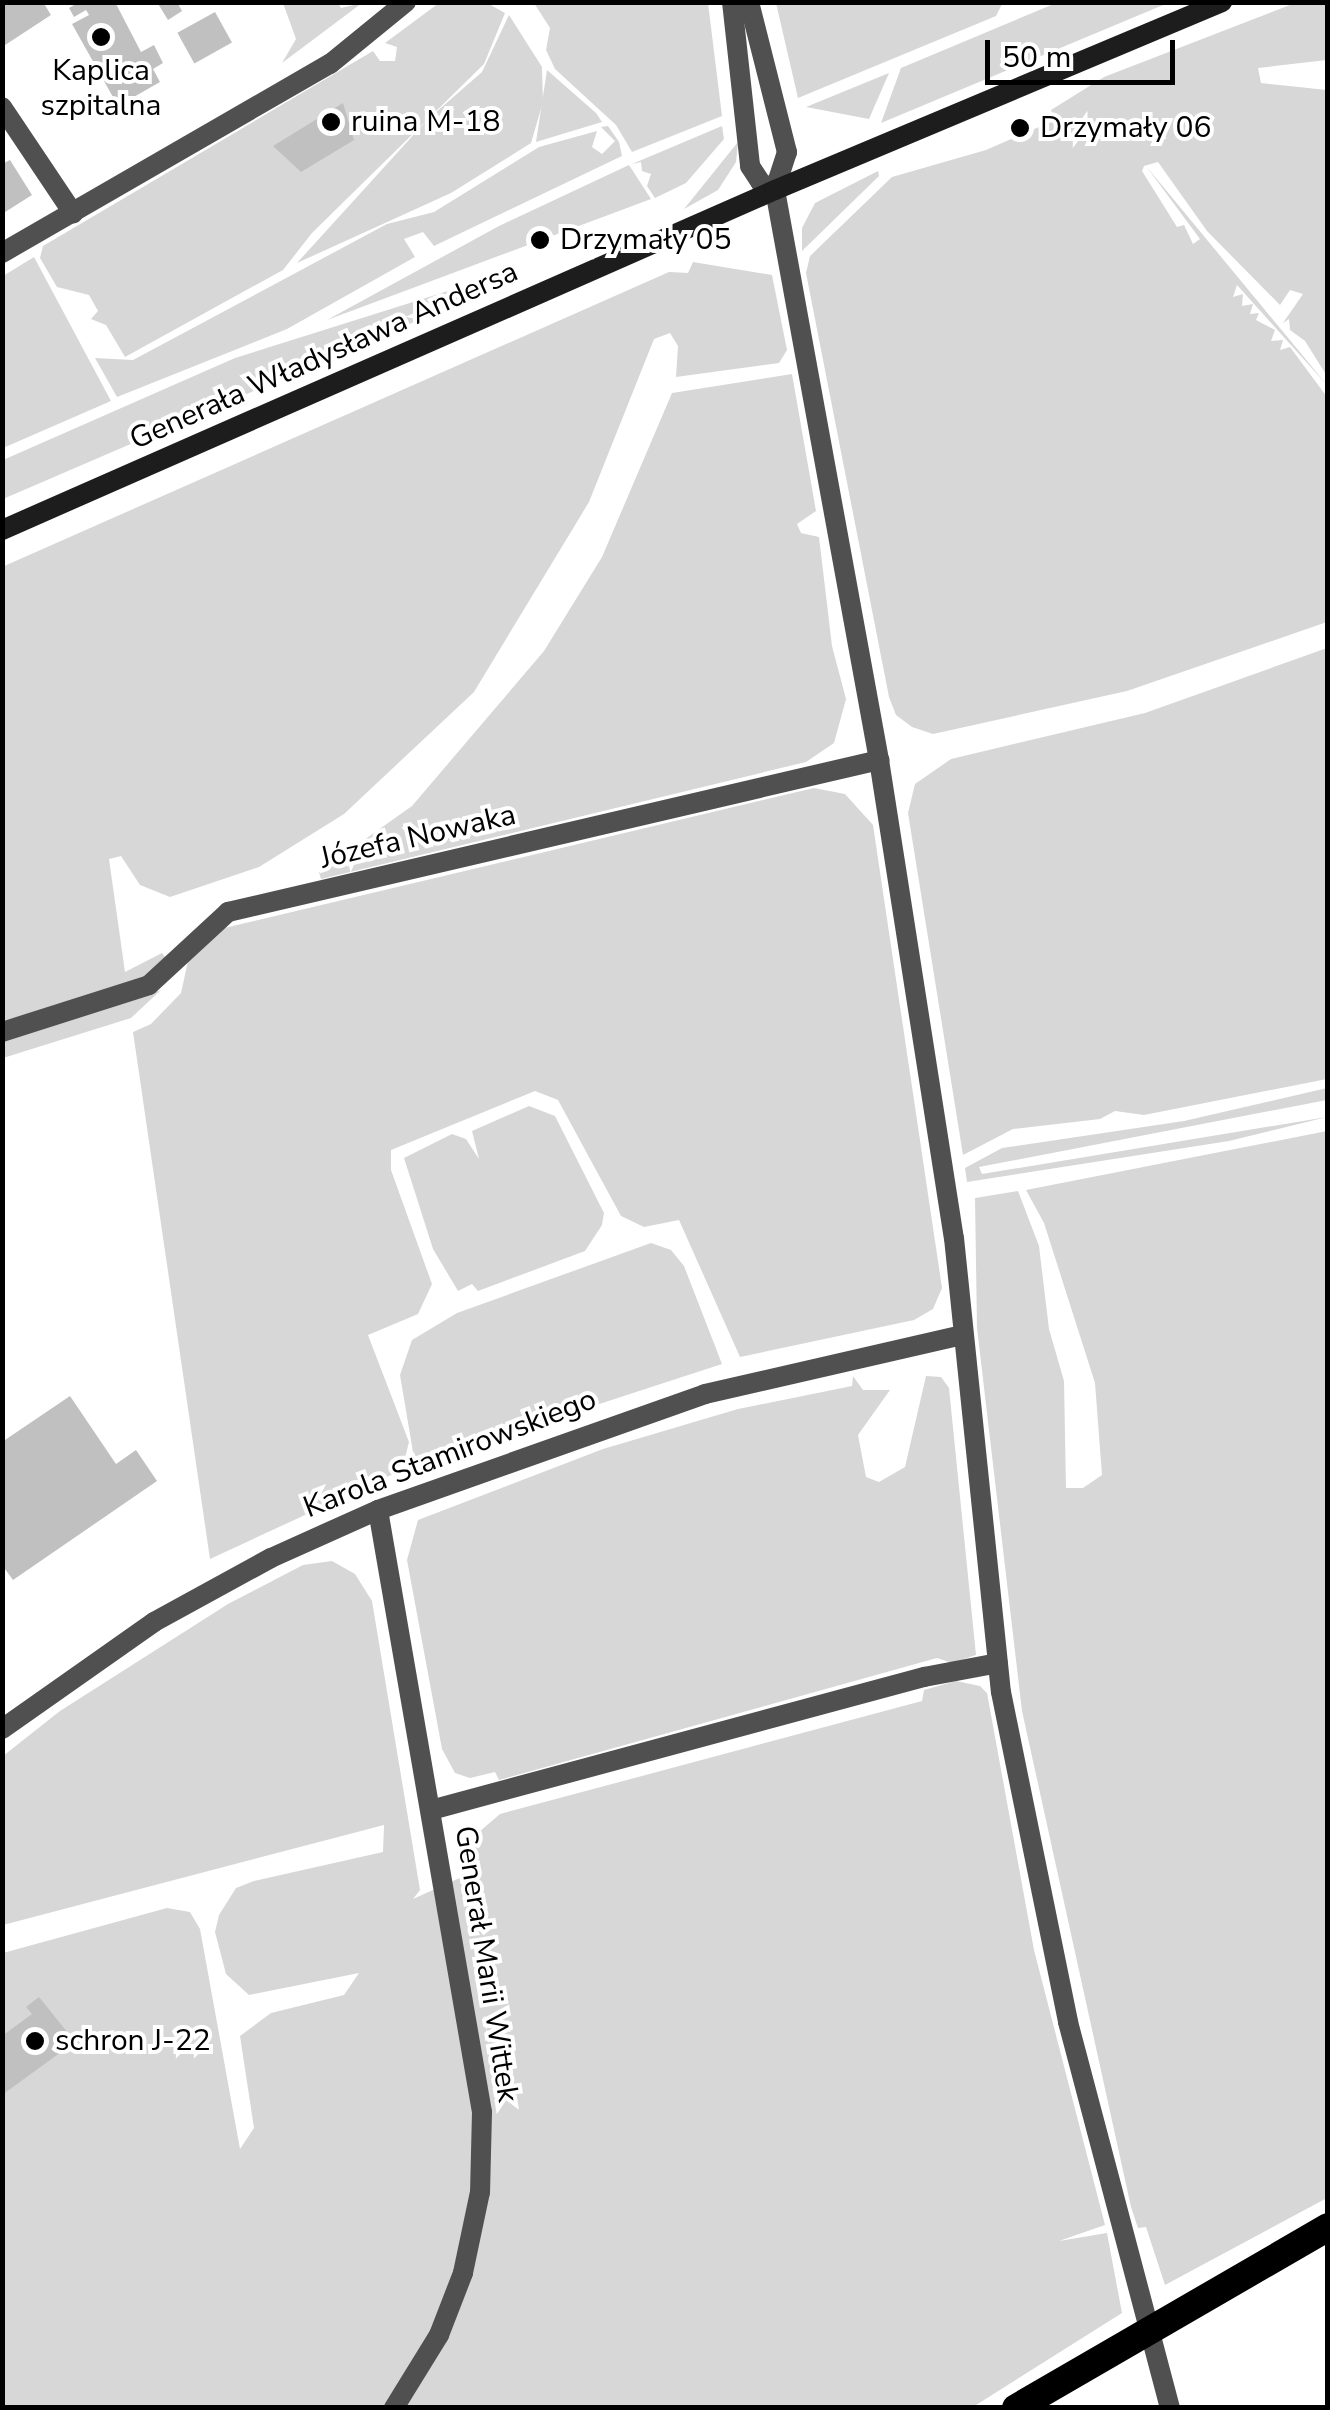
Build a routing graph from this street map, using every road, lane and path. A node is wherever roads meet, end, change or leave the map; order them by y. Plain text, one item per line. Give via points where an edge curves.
1 (406, 2) edge
2 (732, 2) edge
3 (748, 2) edge
4 (1222, 2) edge
5 (2, 106) edge
6 (776, 190) junction
7 (73, 213) junction
8 (2, 254) edge
9 (2, 530) edge
10 (879, 760) junction
11 (2, 1032) edge
12 (962, 1335) junction
13 (378, 1510) junction
14 (998, 1663) junction
15 (2, 1729) edge
16 (431, 1810) junction
17 (1328, 2227) edge
18 (394, 2408) edge
19 (1016, 2408) edge
20 (1170, 2408) edge

1 - 7 street via 330,64
2 - 6 street via 750,166 761,183
3 - 6 street via 787,152
4 - 6 main road, Generała Władysława Andersa
5 - 7 street
6 - 9 main road, Generała Władysława Andersa
6 - 10 street
7 - 8 street
10 - 11 street, Józefa Nowaka via 228,912 149,985
10 - 12 street via 954,1238
12 - 13 street, Karola Stamirowskiego via 705,1394
12 - 14 street
13 - 15 street, Karola Stamirowskiego via 171,1613
13 - 16 street, Generał Marii Wittek
14 - 16 street, Generał Marii Wittek via 924,1676
14 - 20 street via 1068,2022
16 - 18 street, Generał Marii Wittek via 476,2054 480,2192 451,2307
17 - 19 highway

